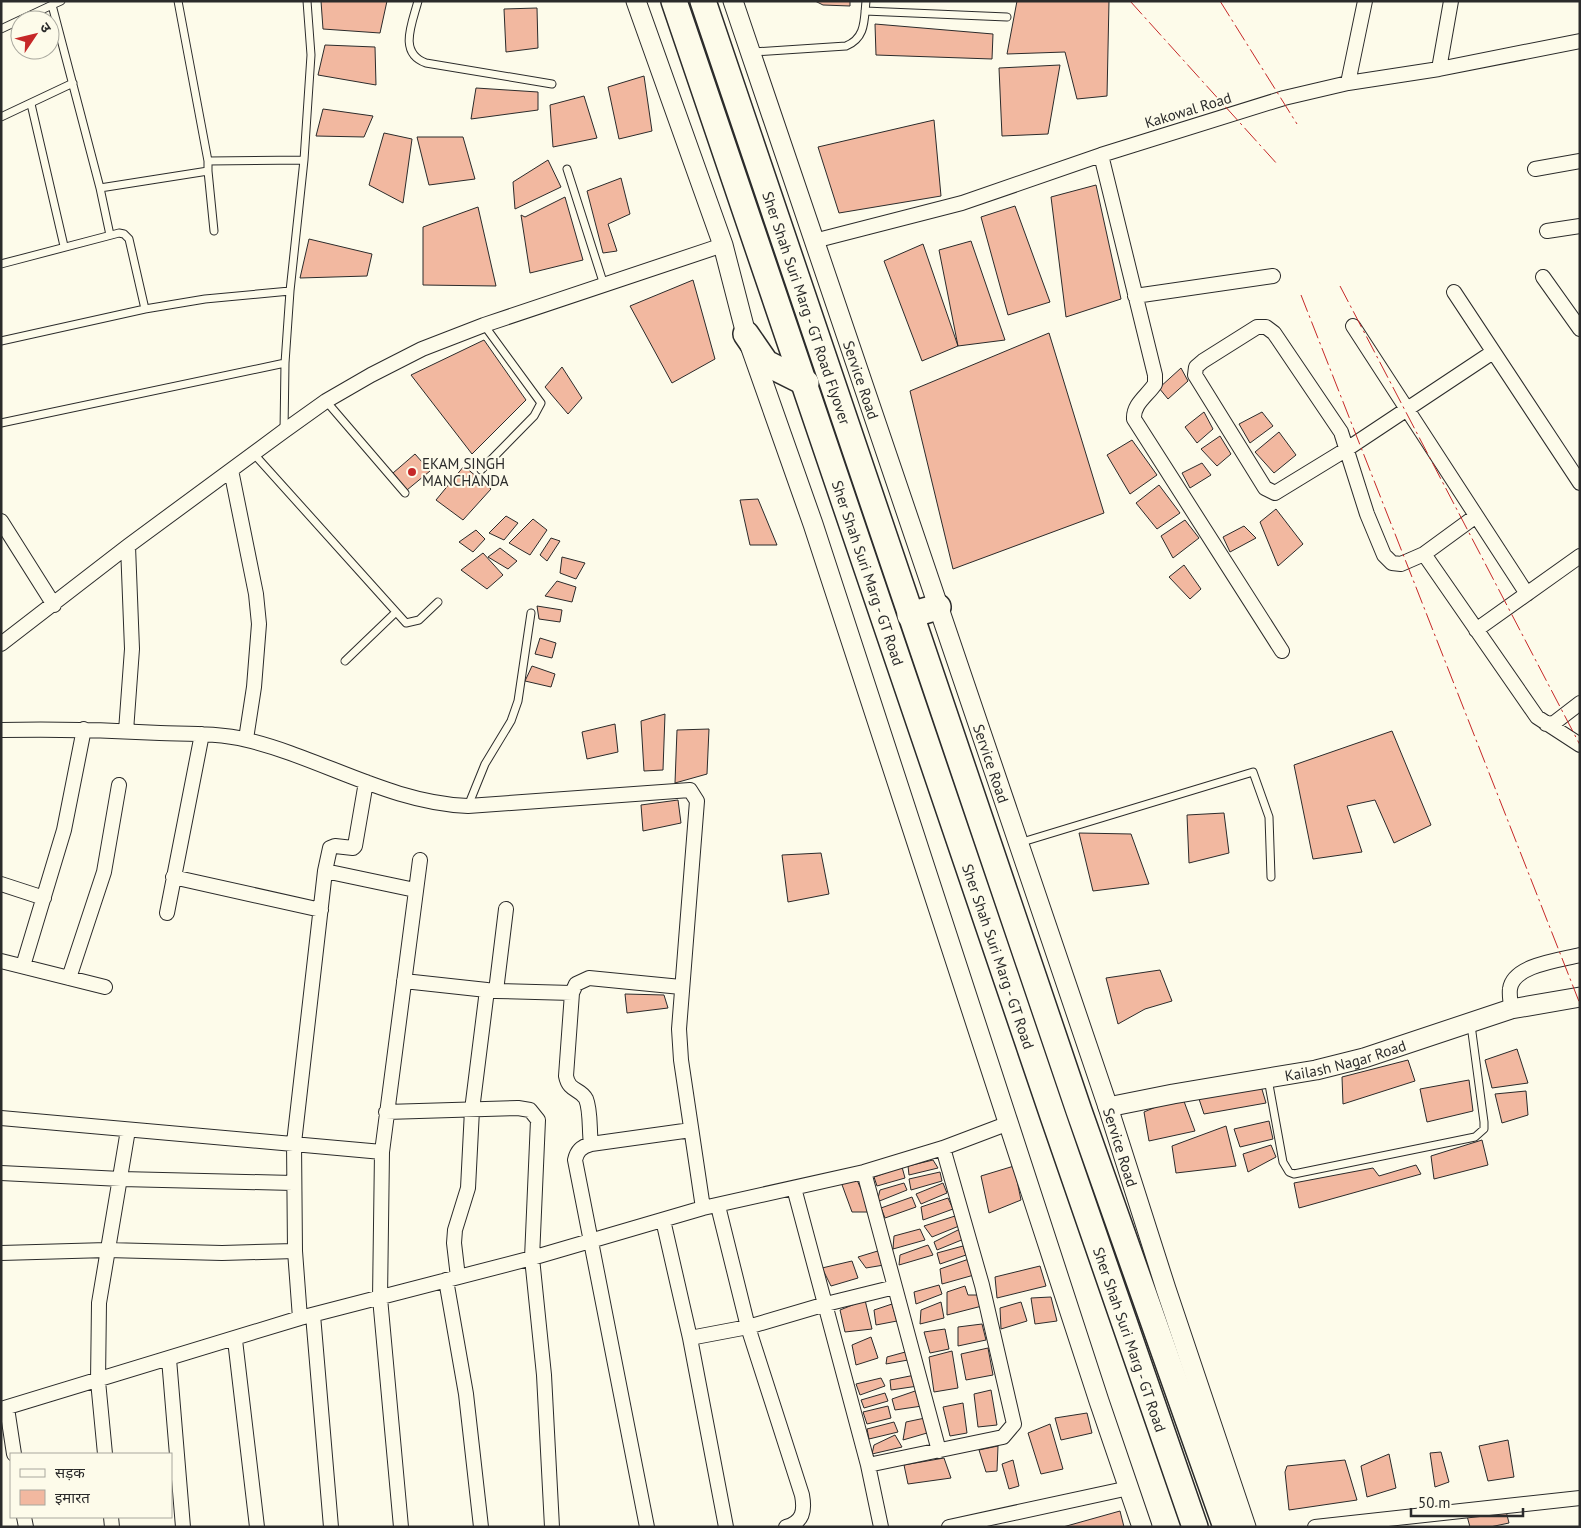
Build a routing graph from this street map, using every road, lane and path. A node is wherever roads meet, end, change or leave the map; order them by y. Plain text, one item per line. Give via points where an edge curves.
1 (61, 1) edge
2 (178, 1) edge
3 (307, 1) edge
4 (418, 1) edge
5 (636, 1) edge
6 (674, 1) edge
7 (702, 1) edge
8 (733, 1) edge
9 (866, 1) edge
10 (1365, 1) edge
11 (1451, 1) edge
12 (52, 5) junction
13 (865, 11) junction
14 (1007, 17) dead end
15 (1, 28) edge
16 (1580, 41) edge
17 (750, 52) junction
18 (1439, 69) junction
19 (73, 83) junction
20 (552, 84) dead end
21 (1348, 84) junction
22 (31, 104) junction
23 (1, 117) edge
24 (1102, 155) junction
25 (304, 160) junction
26 (208, 161) junction
27 (1580, 161) edge
28 (567, 169) dead end
29 (1535, 169) dead end
30 (208, 171) junction
31 (100, 188) junction
32 (1580, 226) edge
33 (214, 231) dead end
34 (1547, 232) dead end
35 (110, 235) junction
36 (814, 242) junction
37 (723, 245) junction
38 (64, 246) junction
39 (1, 264) edge
40 (1273, 276) dead end
41 (1543, 277) dead end
42 (604, 285) junction
43 (290, 291) junction
44 (1454, 292) dead end
45 (1136, 296) junction
46 (145, 309) junction
47 (484, 325) junction
48 (1353, 326) dead end
49 (1580, 329) edge
50 (746, 334) junction
51 (1, 341) edge
52 (1493, 352) junction
53 (285, 363) junction
54 (806, 383) junction
55 (326, 401) junction
56 (1406, 410) junction
57 (1, 423) edge
58 (284, 431) junction
59 (1347, 449) junction
60 (254, 454) junction
61 (231, 470) junction
62 (481, 470) dead end
63 (1580, 483) edge
64 (405, 493) dead end
65 (1476, 516) junction
66 (1, 521) edge
67 (128, 546) junction
68 (1424, 554) junction
69 (1580, 556) edge
70 (1527, 594) junction
71 (438, 602) dead end
72 (54, 605) junction
73 (938, 608) junction
74 (396, 613) junction
75 (531, 613) dead end
76 (910, 615) junction
77 (1476, 630) junction
78 (1, 644) edge
79 (1282, 651) dead end
80 (345, 661) dead end
81 (1580, 703) edge
82 (1546, 724) junction
83 (84, 729) junction
84 (1, 730) edge
85 (126, 731) junction
86 (202, 734) junction
87 (246, 739) junction
88 (1580, 745) edge
89 (366, 782) junction
90 (119, 785) dead end
91 (468, 806) junction
92 (1019, 843) junction
93 (420, 860) dead end
94 (325, 871) junction
95 (173, 877) junction
96 (1271, 877) dead end
97 (1, 884) edge
98 (415, 890) junction
99 (44, 898) junction
100 (506, 909) dead end
101 (321, 910) junction
102 (167, 913) dead end
103 (1580, 955) edge
104 (1, 962) edge
105 (23, 966) junction
106 (69, 978) junction
107 (404, 980) junction
108 (105, 987) dead end
109 (681, 987) junction
110 (492, 990) junction
111 (572, 993) junction
112 (1580, 997) edge
113 (1511, 1008) junction
114 (1471, 1022) junction
115 (1268, 1078) junction
116 (1108, 1107) junction
117 (472, 1110) junction
118 (386, 1112) junction
119 (1, 1118) edge
120 (1009, 1123) junction
121 (128, 1130) junction
122 (691, 1130) junction
123 (294, 1143) junction
124 (590, 1144) junction
125 (943, 1148) junction
126 (382, 1152) junction
127 (864, 1172) junction
128 (1, 1173) edge
129 (121, 1179) junction
130 (293, 1184) junction
131 (794, 1188) junction
132 (718, 1206) junction
133 (703, 1208) junction
134 (663, 1220) junction
135 (592, 1239) junction
136 (107, 1250) junction
137 (295, 1251) junction
138 (1, 1253) edge
139 (532, 1258) junction
140 (452, 1278) junction
141 (895, 1288) junction
142 (380, 1298) junction
143 (826, 1304) junction
144 (306, 1317) junction
145 (748, 1327) junction
146 (690, 1338) junction
147 (235, 1340) junction
148 (169, 1359) junction
149 (98, 1381) junction
150 (4, 1408) edge
151 (939, 1451) junction
152 (14, 1453) edge
153 (105, 1453) edge
154 (868, 1465) junction
155 (1129, 1488) junction
156 (1580, 1498) edge
157 (803, 1522) edge
158 (183, 1527) edge
159 (257, 1527) edge
160 (331, 1527) edge
161 (401, 1527) edge
162 (481, 1527) edge
163 (552, 1527) edge
164 (647, 1527) edge
165 (726, 1527) edge
166 (786, 1527) edge
167 (881, 1527) edge
168 (949, 1527) edge
169 (1142, 1527) edge
170 (1195, 1527) edge
171 (1226, 1527) edge
172 (1246, 1527) edge
173 (1315, 1527) edge

1 - 12 lane
2 - 26 lane
3 - 25 lane via 310,55
4 - 20 lane via 408,44 410,54 417,60
5 - 37 street
6 - 54 highway, Sher Shah Suri Marg - GT Road Flyover via 761,261
7 - 76 highway, Sher Shah Suri Marg - GT Road Flyover
8 - 17 street, Service Road
9 - 13 lane
10 - 21 street
11 - 18 street
12 - 15 lane
12 - 19 lane
13 - 14 lane
13 - 17 lane via 861,37 846,46
16 - 18 street, Kakowal Road
17 - 36 street, Service Road
18 - 21 street, Kakowal Road
19 - 22 lane
19 - 31 lane
21 - 24 street, Kakowal Road via 1284,98
22 - 23 lane
22 - 38 lane
24 - 36 street, Kakowal Road via 962,203
24 - 45 street
25 - 26 lane
25 - 43 lane
26 - 30 lane
27 - 29 street
28 - 42 lane
30 - 31 lane
30 - 33 lane
31 - 35 lane
32 - 34 street
35 - 38 lane
35 - 46 lane via 124,234 129,239
36 - 73 street, Service Road
37 - 42 street
37 - 50 street
38 - 39 lane
40 - 45 street
41 - 49 street
42 - 47 street
43 - 46 lane via 205,299
43 - 53 lane
44 - 52 street
45 - 79 street via 1155,384 1133,412 1134,419
46 - 51 lane
47 - 55 street via 422,349
47 - 62 lane via 541,403 534,416
48 - 56 street
50 - 54 highway via 766,363
50 - 120 street via 816,533
52 - 56 street
52 - 63 street
53 - 57 lane
53 - 58 lane
54 - 170 highway, Sher Shah Suri Marg - GT Road
55 - 58 street
55 - 64 lane
56 - 59 street
56 - 65 street
58 - 60 street
59 - 59 street via 1281,491 1270,492 1200,384 1195,375 1196,367 1247,332 1266,327 1274,333 1329,411
59 - 68 street via 1384,555 1392,563 1400,564
60 - 61 street
60 - 74 lane
61 - 67 street
61 - 87 street via 259,624
65 - 68 street
65 - 70 street
66 - 72 street
67 - 72 street
67 - 85 street via 132,649
68 - 77 street
69 - 70 street
70 - 77 street
71 - 74 lane via 413,623 406,623
72 - 78 street
73 - 76 highway
73 - 92 street, Service Road
74 - 80 lane
75 - 91 lane via 518,700 511,721 485,764
76 - 171 highway, Sher Shah Suri Marg - GT Road
77 - 82 street via 1537,717
81 - 82 street via 1554,723
82 - 88 street
83 - 84 street
83 - 85 street
83 - 99 street via 64,830
85 - 86 street
86 - 87 street
86 - 95 street
87 - 89 street
89 - 91 street via 442,805
89 - 94 street via 356,846 330,848
90 - 106 street via 104,872
91 - 109 street via 690,790 697,801
92 - 96 lane via 1254,772 1269,817
92 - 116 street, Service Road
93 - 98 street
94 - 98 street
94 - 101 street
95 - 101 street
95 - 102 street
97 - 99 street
98 - 107 street
99 - 105 street
100 - 110 street
101 - 123 street
103 - 113 street via 1530,968 1515,977 1509,990
104 - 105 street
105 - 106 street
106 - 108 street
107 - 110 street
107 - 118 street
109 - 111 street via 589,978 576,984
109 - 122 street via 681,1060
110 - 111 street
110 - 117 street
111 - 124 street via 566,1076 571,1088 587,1102
112 - 113 street, Kailash Nagar Road
113 - 114 street, Kailash Nagar Road
114 - 115 street, Kailash Nagar Road via 1364,1058
114 - 115 lane via 1484,1122 1484,1129 1475,1137 1294,1174 1283,1162
115 - 116 street, Kailash Nagar Road
116 - 172 street, Service Road
117 - 118 street
117 - 139 street via 524,1108 538,1120
117 - 140 street via 468,1188 454,1237
118 - 126 street
119 - 121 street
120 - 125 street
120 - 155 street
121 - 123 street
121 - 129 street
122 - 124 street
122 - 133 street
123 - 126 street
123 - 130 street
124 - 135 street via 576,1154 575,1169
125 - 127 street
125 - 151 street via 982,1285 1014,1424 1003,1437
126 - 142 street
127 - 131 street
127 - 141 street
128 - 129 street
129 - 130 street
129 - 136 street
130 - 137 street
131 - 132 street
131 - 143 street
132 - 133 street
132 - 145 street
133 - 134 street
134 - 135 street
134 - 146 street
135 - 139 street
135 - 164 street
136 - 137 street
136 - 138 street
136 - 149 street via 99,1303
137 - 144 street
139 - 140 street
139 - 163 street via 544,1375
140 - 142 street
140 - 162 street
141 - 143 street
141 - 151 street
142 - 144 street
142 - 161 street
143 - 145 street
143 - 154 street
144 - 147 street
144 - 160 street
145 - 146 street
145 - 157 street via 802,1495
146 - 165 street
147 - 148 street
147 - 159 street
148 - 149 street
148 - 158 street
149 - 150 street
149 - 153 street
150 - 152 street
151 - 154 street
154 - 167 street
155 - 168 street
155 - 169 street
156 - 173 street
157 - 166 street

